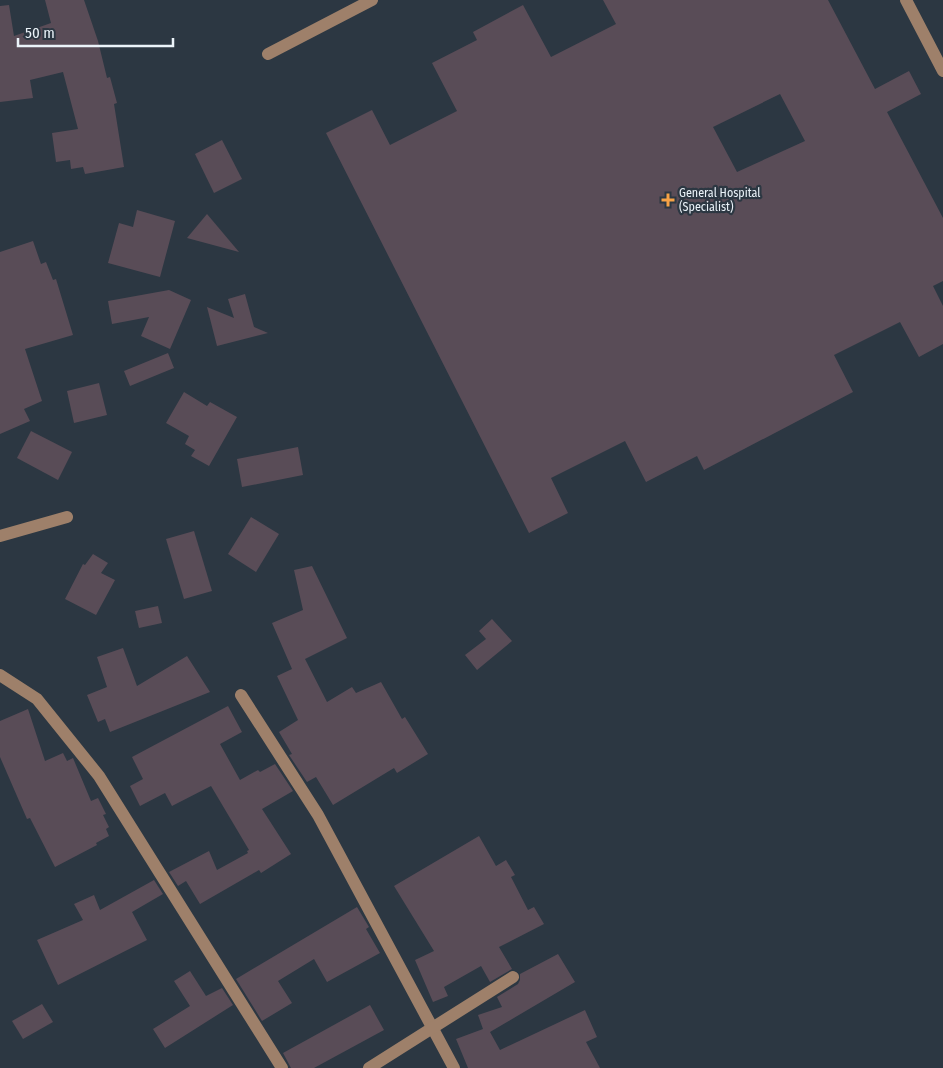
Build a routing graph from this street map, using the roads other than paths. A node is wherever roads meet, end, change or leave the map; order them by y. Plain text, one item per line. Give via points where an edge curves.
1 (372, 0) edge
2 (906, 0) edge
3 (268, 54) dead end
4 (939, 55) edge
5 (943, 72) edge
6 (67, 517) dead end
7 (0, 536) edge
8 (0, 675) edge
9 (241, 695) dead end
10 (513, 977) dead end
11 (433, 1027) junction
12 (282, 1068) edge
13 (368, 1068) edge
14 (454, 1068) edge

1 - 3 street
2 - 4 street
4 - 5 street
6 - 7 street
8 - 12 street via 37,699 99,776
9 - 11 street via 318,815
10 - 11 street
11 - 13 street
11 - 14 street

